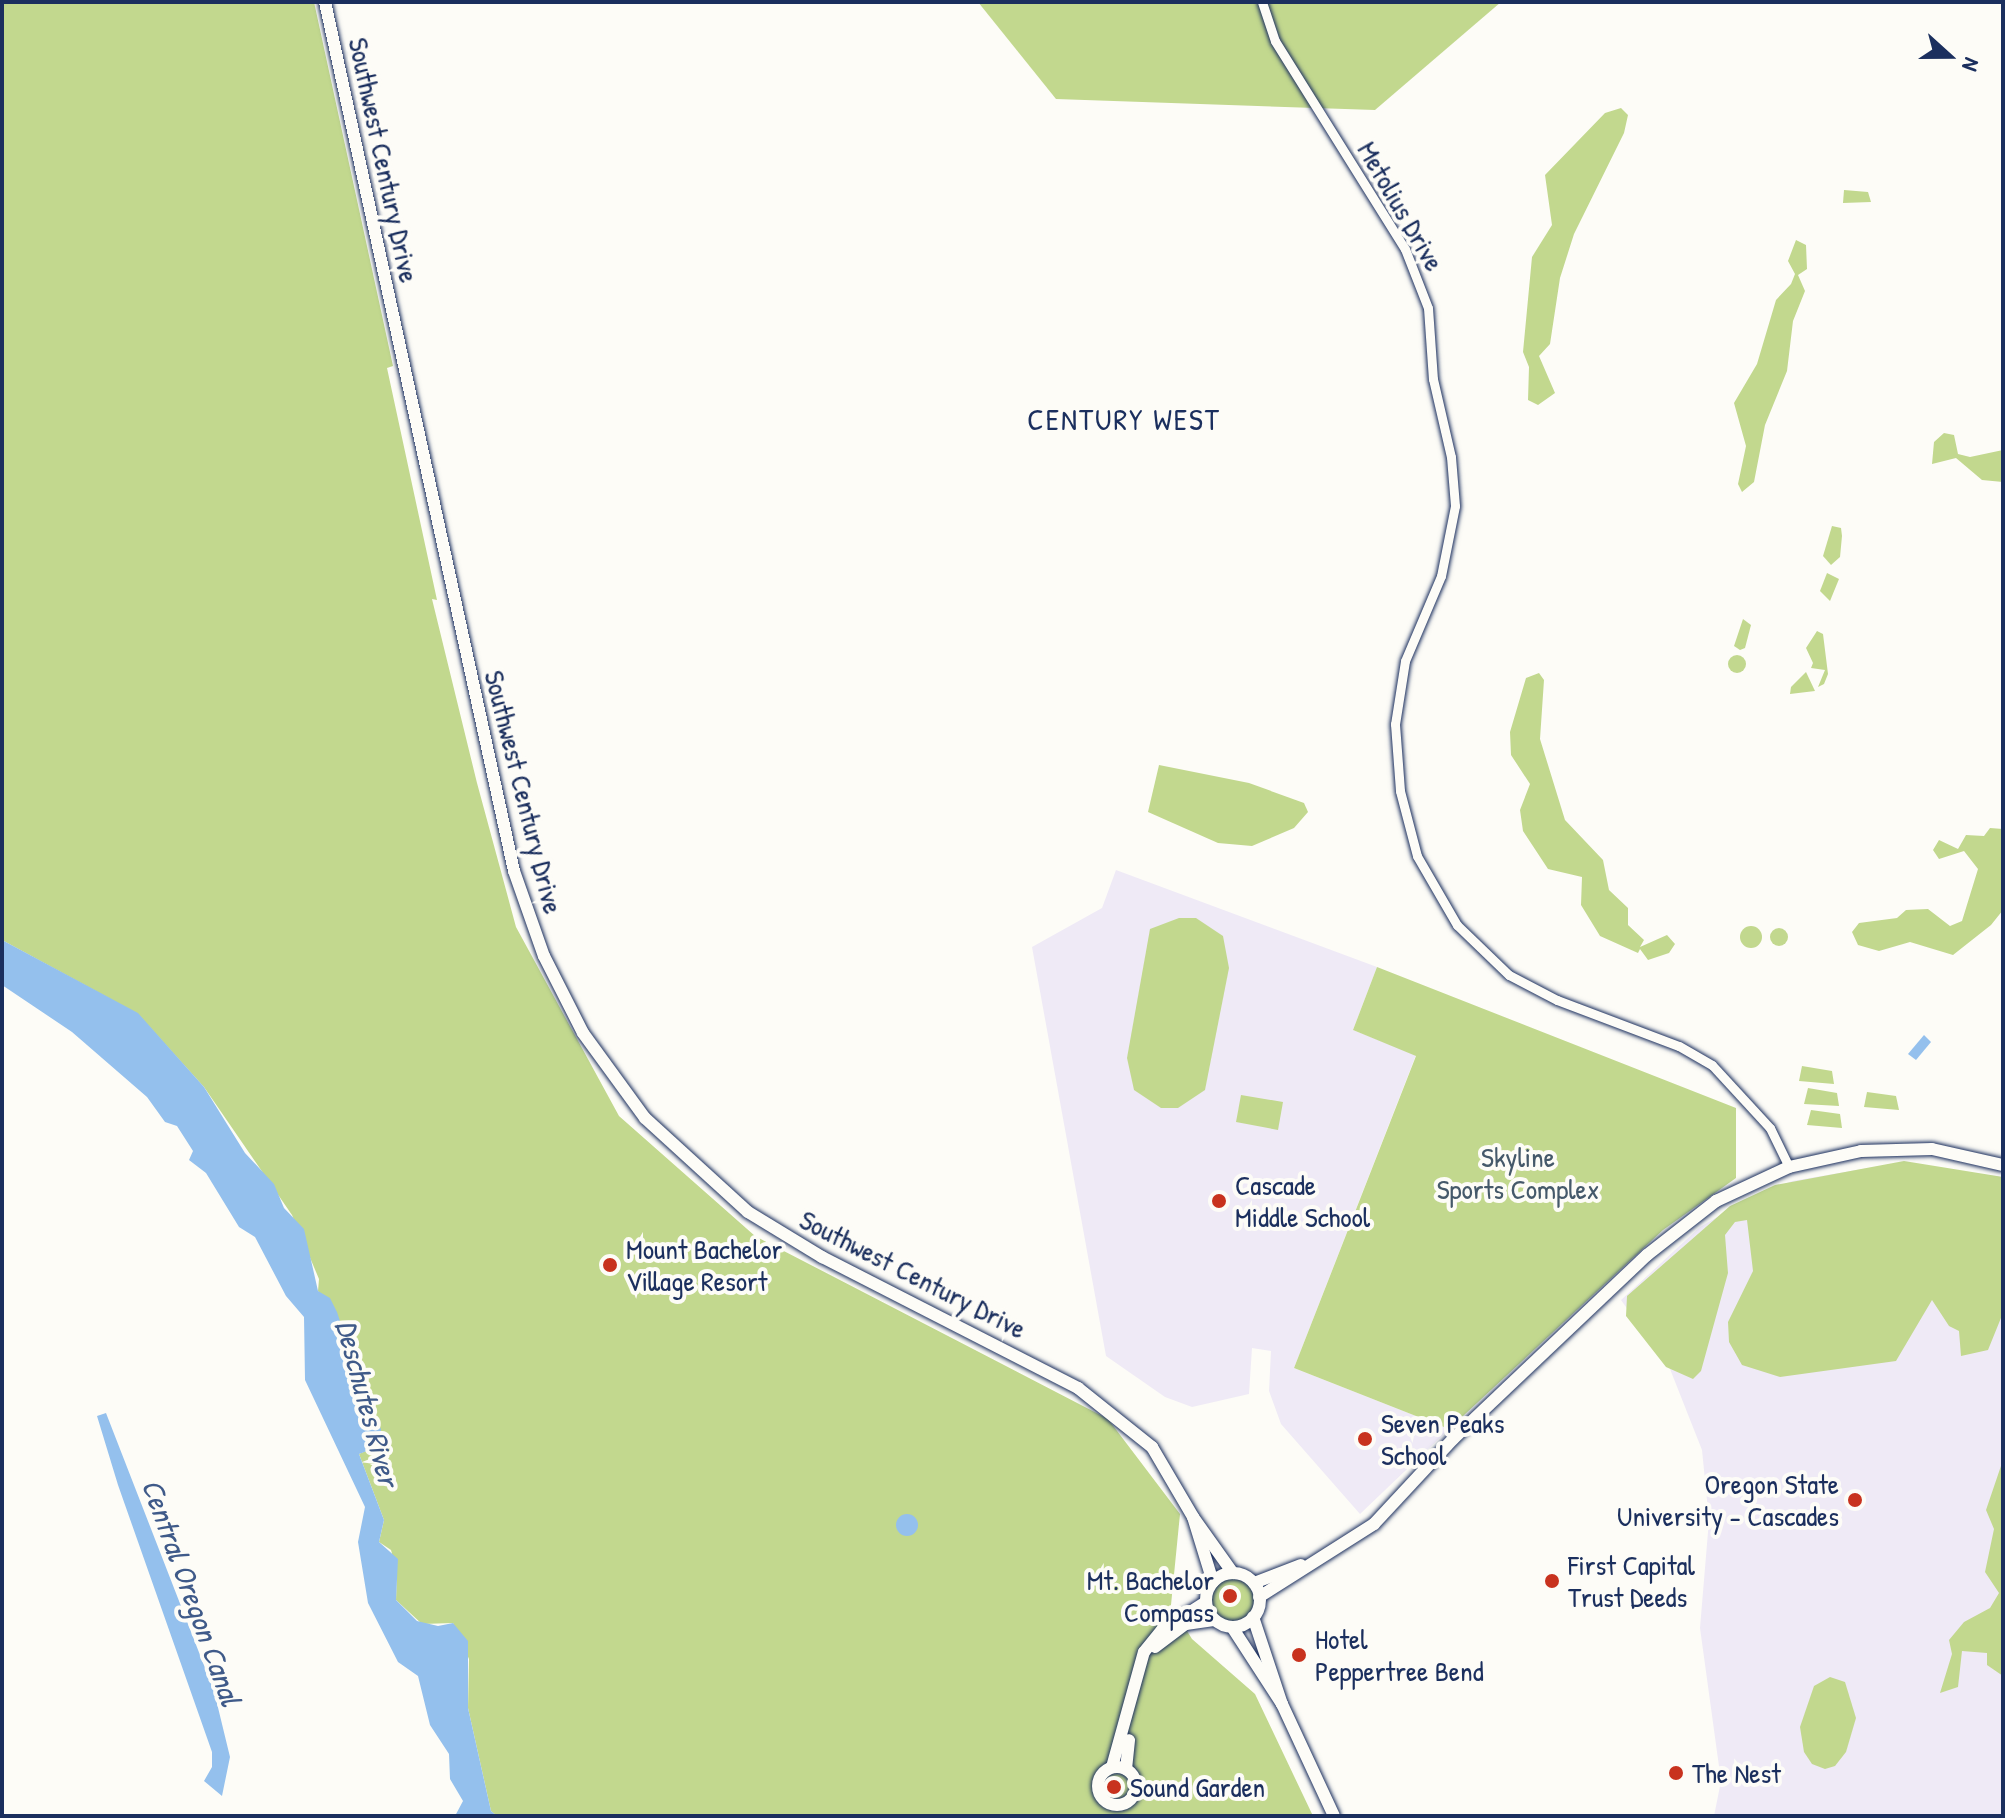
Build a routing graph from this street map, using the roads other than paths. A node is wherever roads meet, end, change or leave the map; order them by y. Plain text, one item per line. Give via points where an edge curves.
1 (325, 2) edge
2 (1262, 2) edge
3 (2003, 1165) edge
4 (1789, 1167) junction
5 (1400, 1493) junction
6 (1193, 1517) junction
7 (1233, 1573) junction
8 (1213, 1582) junction
9 (1254, 1583) junction
10 (1259, 1597) junction
11 (1206, 1602) junction
12 (1253, 1617) junction
13 (1214, 1620) junction
14 (1232, 1627) junction
15 (1282, 1704) junction
16 (1119, 1768) junction
17 (1107, 1810) edge
18 (1120, 1810) edge
19 (1334, 1816) edge

1 - 6 main road, Southwest Century Drive via 514,871 544,956 583,1033 645,1118 748,1212 822,1257 1078,1388 1146,1444
2 - 4 street, Metolius Drive via 1275,41 1405,249 1423,288 1435,393 1454,475 1450,545 1405,661 1395,724 1405,817 1438,897 1457,925 1509,975 1712,1065 1770,1128
3 - 4 main road via 1932,1149 1907,1149 1861,1151
4 - 5 main road via 1716,1201 1677,1229
5 - 9 main road via 1299,1566
5 - 10 main road via 1360,1535
6 - 7 main road, Southwest Century Drive
6 - 8 main road, Southwest Century Drive
7 - 8 main road
7 - 9 main road
8 - 11 main road
9 - 10 main road
10 - 12 main road
11 - 13 main road
11 - 16 main road via 1162,1630 1144,1652
12 - 14 main road
12 - 15 main road
13 - 14 main road
13 - 16 main road via 1186,1624 1158,1644 1147,1660 1134,1692
14 - 15 main road
15 - 19 main road
16 - 17 main road via 1098,1781
16 - 18 main road via 1136,1786
17 - 18 main road

